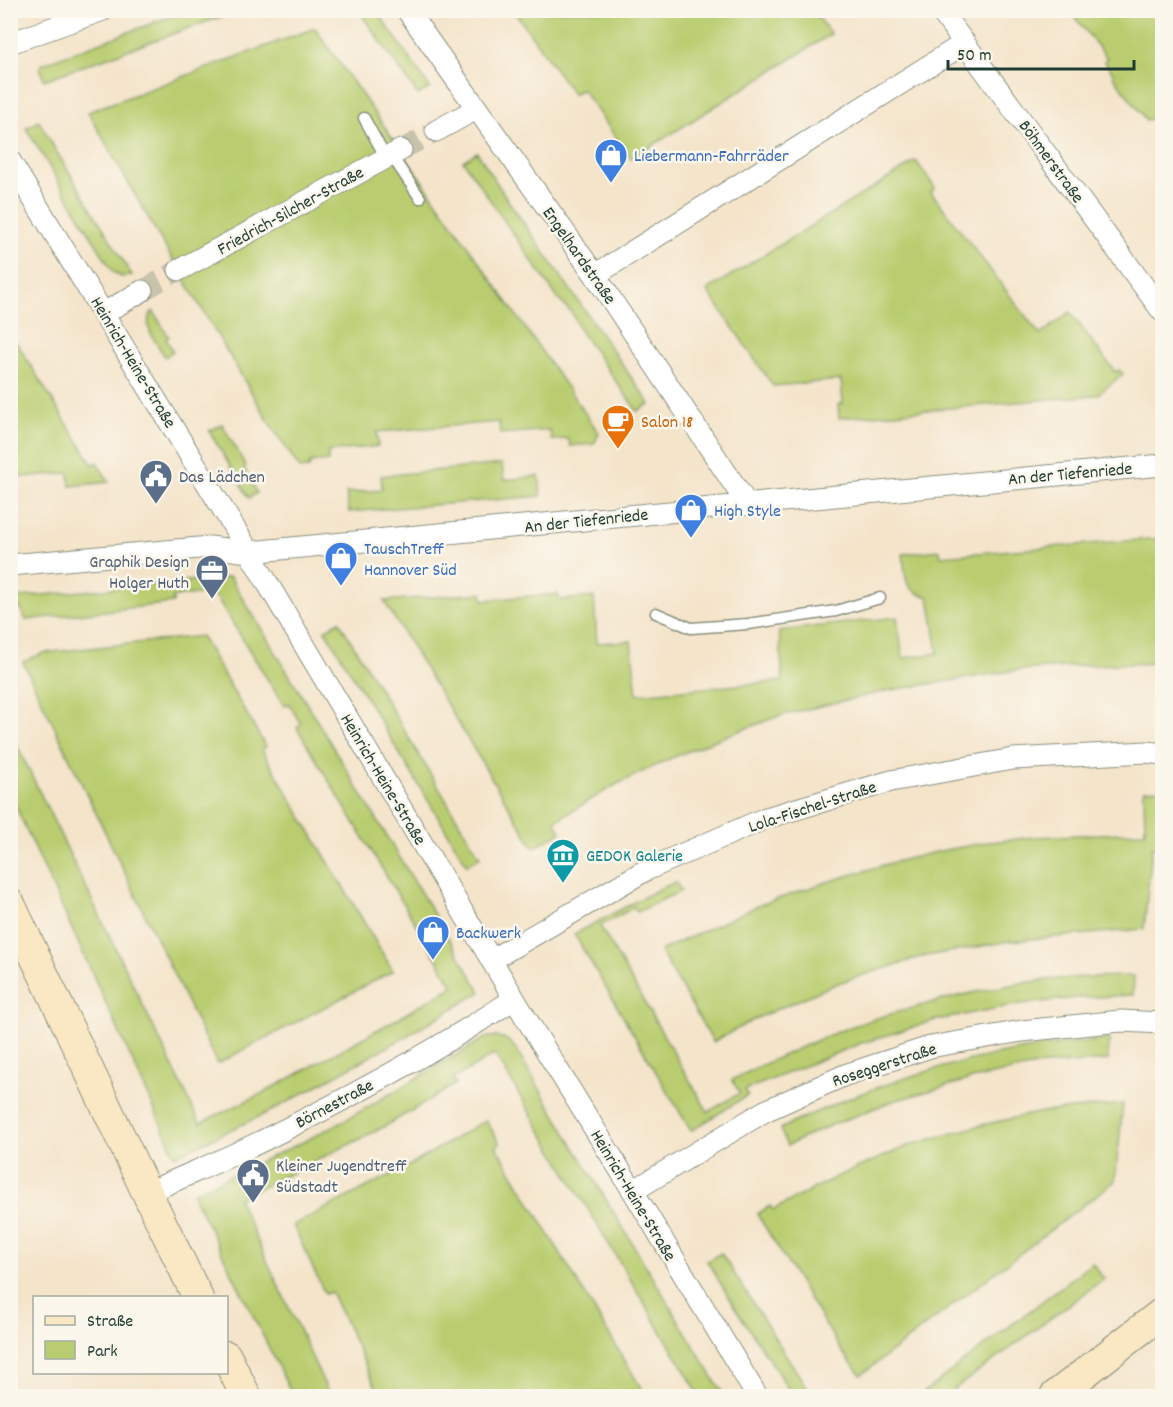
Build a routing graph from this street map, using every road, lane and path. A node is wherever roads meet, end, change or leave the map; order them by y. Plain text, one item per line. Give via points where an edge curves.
1 (103, 10) edge
2 (407, 10) edge
3 (940, 10) edge
4 (965, 43) junction
5 (10, 44) edge
6 (476, 109) junction
7 (364, 118) dead end
8 (436, 131) tunnel mouth
9 (393, 154) junction
10 (10, 161) edge
11 (420, 198) dead end
12 (179, 270) tunnel mouth
13 (595, 275) junction
14 (142, 291) tunnel mouth
15 (1162, 311) edge
16 (104, 313) junction
17 (1162, 465) edge
18 (747, 504) junction
19 (249, 552) junction
20 (10, 565) edge
21 (880, 598) dead end
22 (656, 613) dead end
23 (1162, 754) edge
24 (10, 904) edge
25 (491, 960) junction
26 (514, 999) junction
27 (1162, 1023) edge
28 (633, 1191) junction
29 (147, 1193) junction
30 (197, 1296) edge
31 (1162, 1313) edge
32 (228, 1360) edge
33 (246, 1396) edge
34 (757, 1396) edge
35 (1055, 1396) edge

1 - 5 street
2 - 6 street, Engelhardstraße
3 - 4 street, Böhmerstraße
4 - 13 street
4 - 15 street, Böhmerstraße
6 - 8 street
6 - 13 street, Engelhardstraße
7 - 9 lane
9 - 11 lane
9 - 12 street, Friedrich-Silcher-Straße
10 - 16 street, Heinrich-Heine-Straße
13 - 18 street, Engelhardstraße
14 - 16 street
16 - 19 street, Heinrich-Heine-Straße
17 - 18 street, An der Tiefenriede
18 - 19 street, An der Tiefenriede
19 - 20 street, An der Tiefenriede via 210,547
19 - 25 street, Heinrich-Heine-Straße
21 - 22 lane via 836,611 692,628
23 - 25 street, Lola-Fischel-Straße via 1012,759 891,781 766,818 646,870
24 - 29 street
25 - 26 street, Heinrich-Heine-Straße
26 - 28 street, Heinrich-Heine-Straße
26 - 29 street, Börnestraße via 363,1089
27 - 28 street, Roseggerstraße via 1121,1021 1022,1031 930,1047 844,1075 765,1111
28 - 34 street, Heinrich-Heine-Straße
29 - 30 street
31 - 35 street
32 - 33 street

